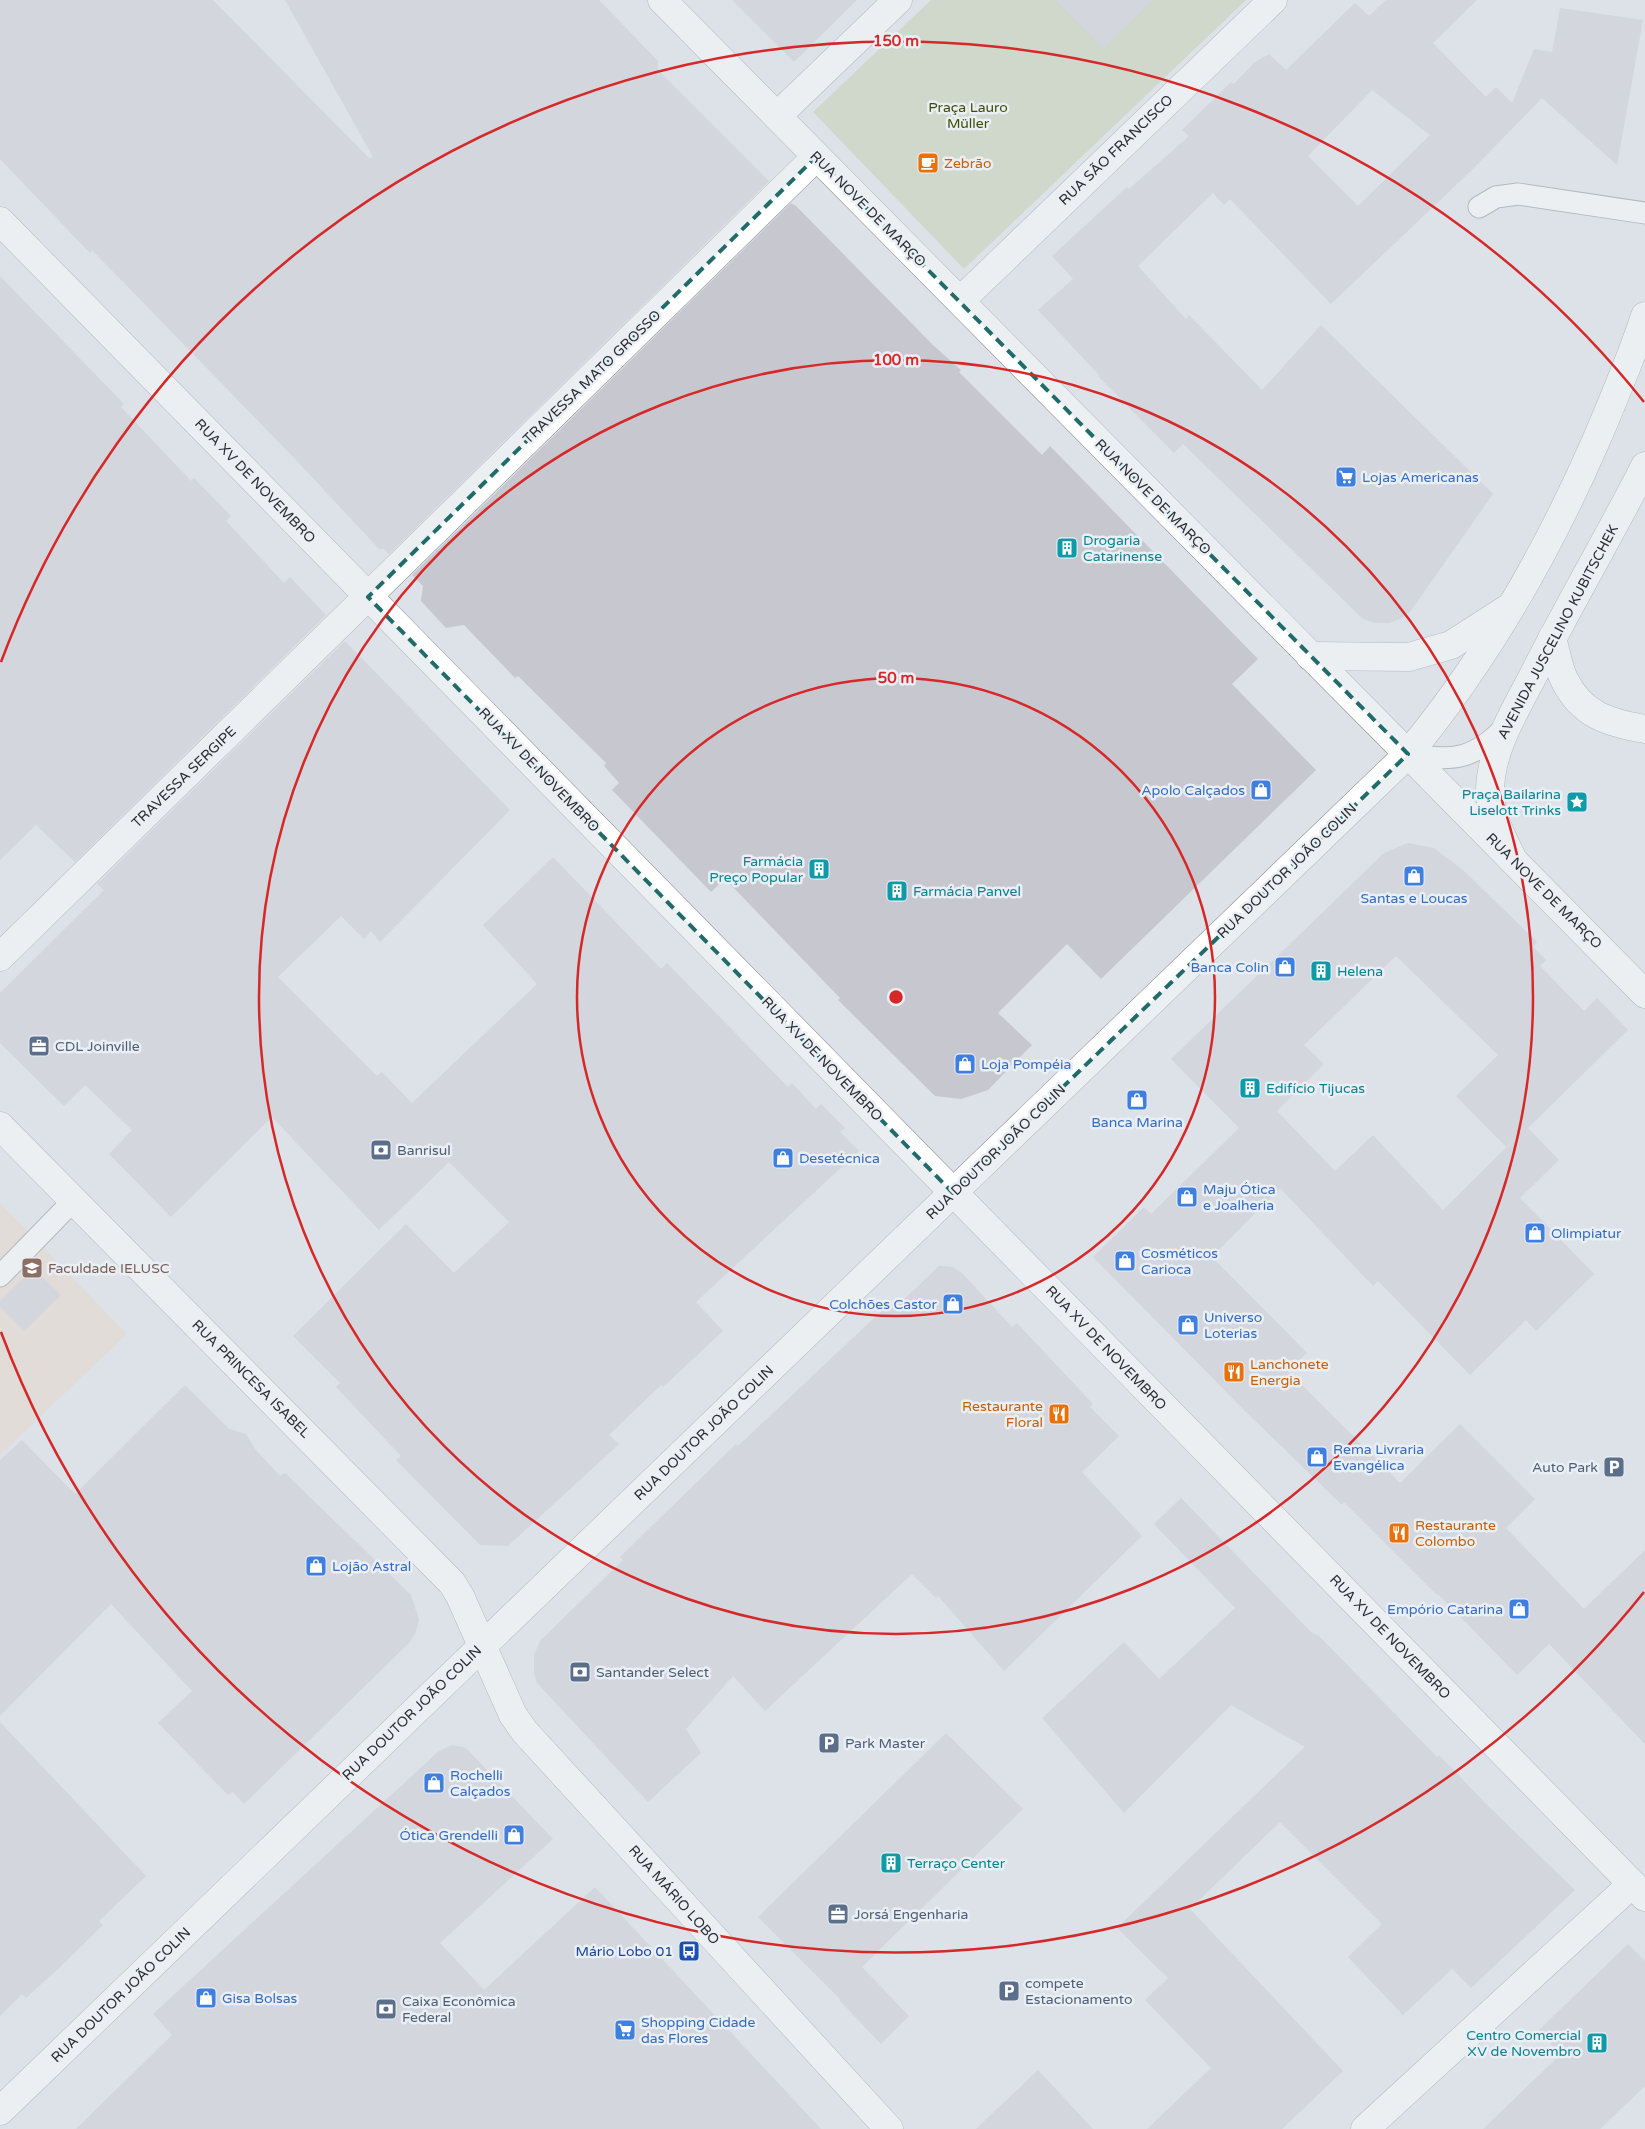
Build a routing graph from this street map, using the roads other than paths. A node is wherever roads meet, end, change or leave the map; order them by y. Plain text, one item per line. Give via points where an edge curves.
1 (662, 0) edge
2 (898, 0) edge
3 (1273, 0) edge
4 (777, 116) junction
5 (816, 157) junction
6 (1479, 207) dead end
7 (1645, 213) edge
8 (0, 221) edge
9 (960, 301) junction
10 (1645, 316) edge
11 (1645, 466) edge
12 (368, 597) junction
13 (1514, 604) junction
14 (1552, 638) junction
15 (1310, 656) junction
16 (1509, 722) junction
17 (1645, 729) edge
18 (1408, 754) junction
19 (1513, 860) junction
20 (0, 958) edge
21 (1645, 994) edge
22 (0, 1126) edge
23 (953, 1193) junction
24 (74, 1200) junction
25 (0, 1276) edge
26 (482, 1646) junction
27 (1639, 1890) edge
28 (0, 2111) edge
29 (889, 2129) edge
30 (1365, 2129) edge

1 - 4 main road, RUA NOVE DE MARÇO
2 - 4 main road
3 - 9 main road, RUA SÃO FRANCISCO
4 - 5 main road, RUA NOVE DE MARÇO
5 - 9 main road, RUA NOVE DE MARÇO
5 - 12 main road, TRAVESSA MATO GROSSO
6 - 7 lane via 1496,197 1518,194
8 - 12 main road, RUA XV DE NOVEMBRO
9 - 15 main road, RUA NOVE DE MARÇO
10 - 13 main road via 1582,474
11 - 14 main road, AVENIDA JUSCELINO KUBITSCHEK
12 - 20 main road, TRAVESSA SERGIPE
12 - 23 main road, RUA XV DE NOVEMBRO
13 - 15 main road via 1451,645 1409,657
13 - 18 main road via 1470,675
14 - 16 main road, AVENIDA JUSCELINO KUBITSCHEK
14 - 17 main road via 1564,679 1583,707 1613,723
15 - 18 main road, RUA NOVE DE MARÇO
16 - 18 lane via 1490,742 1464,756 1436,760
16 - 19 main road, AVENIDA JUSCELINO KUBITSCHEK via 1494,758 1490,793 1495,821
18 - 19 main road, RUA NOVE DE MARÇO
18 - 23 main road, RUA DOUTOR JOÃO COLIN
19 - 21 main road, RUA NOVE DE MARÇO
22 - 24 main road, RUA PRINCESA ISABEL
23 - 26 main road, RUA DOUTOR JOÃO COLIN
23 - 27 main road, RUA XV DE NOVEMBRO
24 - 25 lane
24 - 26 main road, RUA PRINCESA ISABEL via 452,1583
26 - 28 main road, RUA DOUTOR JOÃO COLIN
26 - 29 main road, RUA MÁRIO LOBO via 513,1715 525,1732
27 - 30 main road

